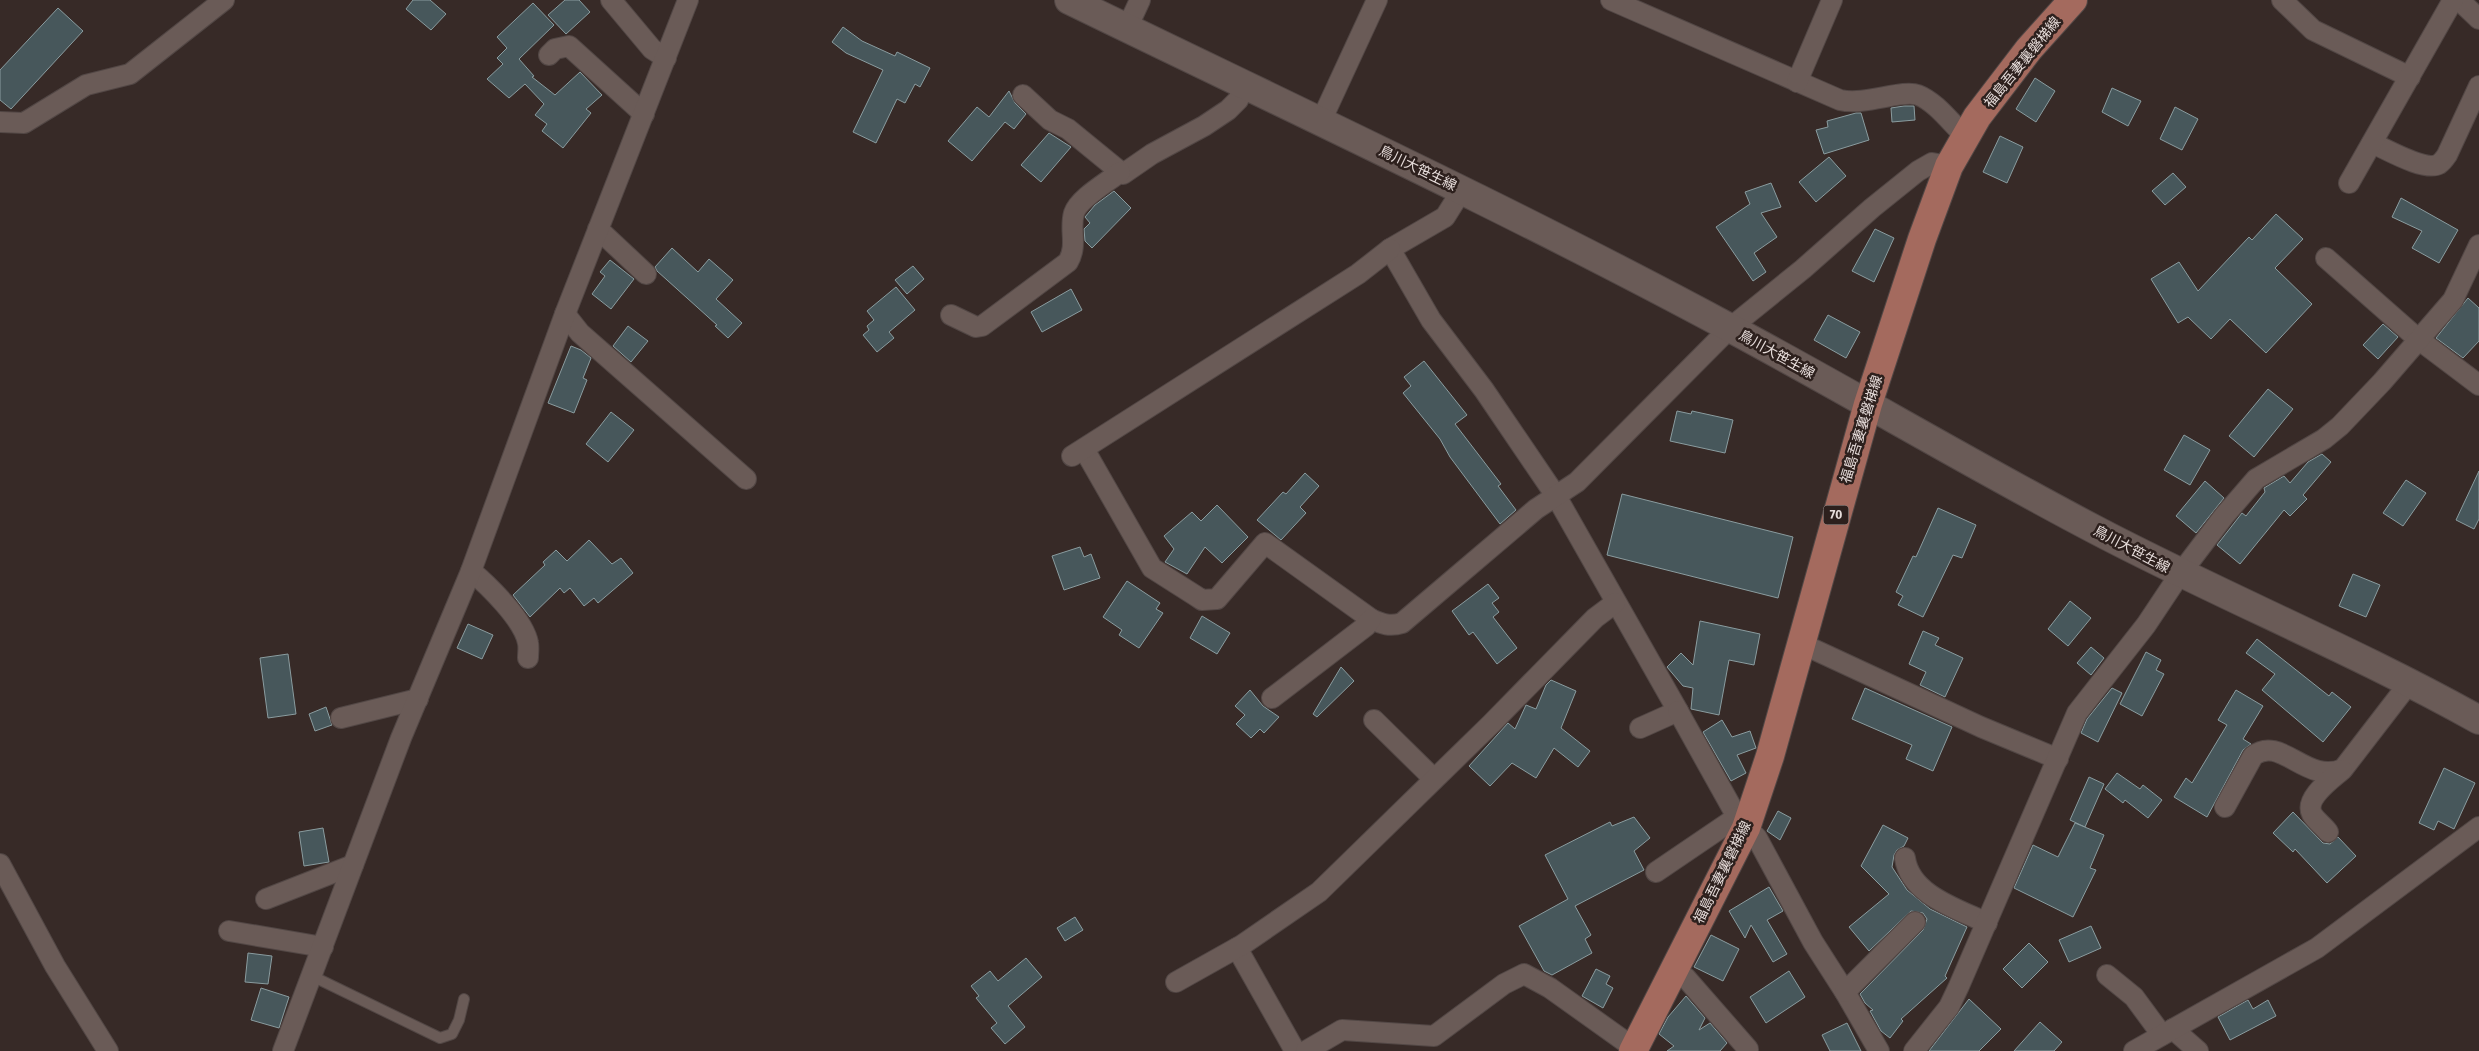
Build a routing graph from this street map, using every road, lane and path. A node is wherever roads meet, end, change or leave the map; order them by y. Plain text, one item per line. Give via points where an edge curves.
1 (224, 0) edge
2 (611, 0) edge
3 (688, 0) edge
4 (1069, 0) edge
5 (1140, 0) edge
6 (1377, 0) edge
7 (1612, 0) edge
8 (1832, 0) edge
9 (2073, 0) edge
10 (2282, 0) edge
11 (2453, 0) edge
12 (2459, 0) edge
13 (2479, 18) edge
14 (1127, 28) junction
15 (549, 54) dead end
16 (666, 58) junction
17 (2410, 76) junction
18 (1796, 82) junction
19 (1245, 85) junction
20 (2479, 86) edge
21 (1023, 96) dead end
22 (644, 114) junction
23 (1321, 121) junction
24 (0, 122) edge
25 (1965, 136) junction
26 (2372, 142) junction
27 (1949, 166) junction
28 (1120, 172) junction
29 (2349, 183) dead end
30 (1462, 190) junction
31 (598, 230) junction
32 (2479, 245) edge
33 (1390, 249) junction
34 (2326, 258) dead end
35 (646, 274) dead end
36 (565, 314) junction
37 (951, 315) dead end
38 (1730, 328) junction
39 (2418, 340) junction
40 (2479, 385) edge
41 (1868, 404) junction
42 (746, 478) dead end
43 (1556, 496) junction
44 (471, 571) junction
45 (2180, 574) junction
46 (1615, 603) junction
47 (1371, 619) junction
48 (1800, 643) junction
49 (528, 658) dead end
50 (2410, 682) junction
51 (1272, 698) dead end
52 (418, 699) junction
53 (1678, 711) junction
54 (341, 718) dead end
55 (1374, 720) dead end
56 (2479, 720) edge
57 (1640, 728) dead end
58 (2058, 759) junction
59 (2343, 768) junction
60 (1434, 779) junction
61 (2225, 807) dead end
62 (1741, 823) junction
63 (2479, 827) edge
64 (2328, 832) dead end
65 (1905, 858) dead end
66 (0, 864) edge
67 (353, 865) junction
68 (1656, 872) dead end
69 (266, 899) dead end
70 (1915, 922) dead end
71 (1987, 922) junction
72 (229, 931) dead end
73 (322, 947) junction
74 (1237, 948) junction
75 (1673, 969) junction
76 (2108, 975) dead end
77 (312, 976) junction
78 (1176, 982) dead end
79 (1845, 992) junction
80 (464, 999) dead end
81 (2167, 1032) junction
82 (1633, 1049) edge
83 (1748, 1049) dead end
84 (108, 1051) edge
85 (283, 1051) edge
86 (1295, 1051) edge
87 (1306, 1051) edge
88 (1879, 1051) edge
89 (1914, 1051) edge
90 (2134, 1051) edge
91 (2198, 1051) edge

1 - 24 street via 130,74 86,85 24,123
2 - 16 street via 652,49
3 - 16 street
4 - 14 street, 鳥川大笹生線
5 - 14 street
6 - 23 street
7 - 18 street
8 - 18 street
9 - 25 main road, 福島吾妻裏磐梯線 / 70 via 2028,49
10 - 17 street via 2313,30
11 - 17 street
12 - 13 street
14 - 19 street, 鳥川大笹生線
15 - 22 street via 569,46
16 - 22 street
17 - 26 street
18 - 25 street via 1850,103 1916,94 1930,101
19 - 23 street, 鳥川大笹生線
19 - 28 street via 1234,106 1123,174
20 - 26 street via 2440,164 2421,164
21 - 28 street
22 - 31 street
23 - 30 street, 鳥川大笹生線
25 - 27 main road, 福島吾妻裏磐梯線 / 70
26 - 29 street
27 - 38 street via 1932,163 1918,171
27 - 41 main road, 福島吾妻裏磐梯線 / 70
28 - 37 street via 1078,206 1074,216 1074,247 1068,262 982,326 976,327
30 - 33 street via 1445,218
30 - 38 street, 鳥川大笹生線
31 - 35 street
31 - 36 street
32 - 39 street via 2452,300
33 - 43 street via 1431,320 1484,390
33 - 47 street via 1358,274 1078,453 1152,568 1202,600 1217,599 1265,543
34 - 39 street
36 - 42 street via 587,339
36 - 44 street
38 - 41 street, 鳥川大笹生線
38 - 43 street via 1577,482
39 - 40 street
39 - 45 street via 2340,426 2256,479
41 - 45 street, 鳥川大笹生線
41 - 48 main road, 福島吾妻裏磐梯線 / 70
43 - 46 street
43 - 47 street via 1536,509 1402,623 1388,625
44 - 49 street via 510,609 528,641
44 - 52 street
45 - 50 street, 鳥川大笹生線
45 - 58 street via 2146,625 2077,713
46 - 53 street
46 - 60 street via 1595,618
47 - 51 street
48 - 58 street
48 - 62 main road, 福島吾妻裏磐梯線 / 70 via 1770,756
50 - 56 street, 鳥川大笹生線
50 - 59 street
52 - 54 street
52 - 67 street
53 - 57 street
53 - 62 street
55 - 60 street
58 - 71 street
59 - 61 street via 2326,774 2266,749 2253,756
59 - 64 street via 2319,792 2311,807 2312,813
60 - 74 street via 1319,892
62 - 68 street
62 - 75 main road, 福島吾妻裏磐梯線 / 70
62 - 79 street via 1757,838 1813,942
63 - 81 street via 2317,948
65 - 71 street via 1912,877 1927,893
66 - 84 street via 55,966
67 - 69 street
67 - 73 street
70 - 79 street
71 - 89 street via 1949,1007
72 - 73 street
73 - 77 street
74 - 78 street
74 - 86 street
75 - 82 main road, 福島吾妻裏磐梯線 / 70
75 - 83 street via 1686,978
76 - 81 street
77 - 80 lane via 440,1038 452,1034
77 - 85 street
79 - 88 street
81 - 90 street
81 - 91 street
82 - 87 street via 1550,988 1524,974 1504,984 1434,1036 1342,1030

